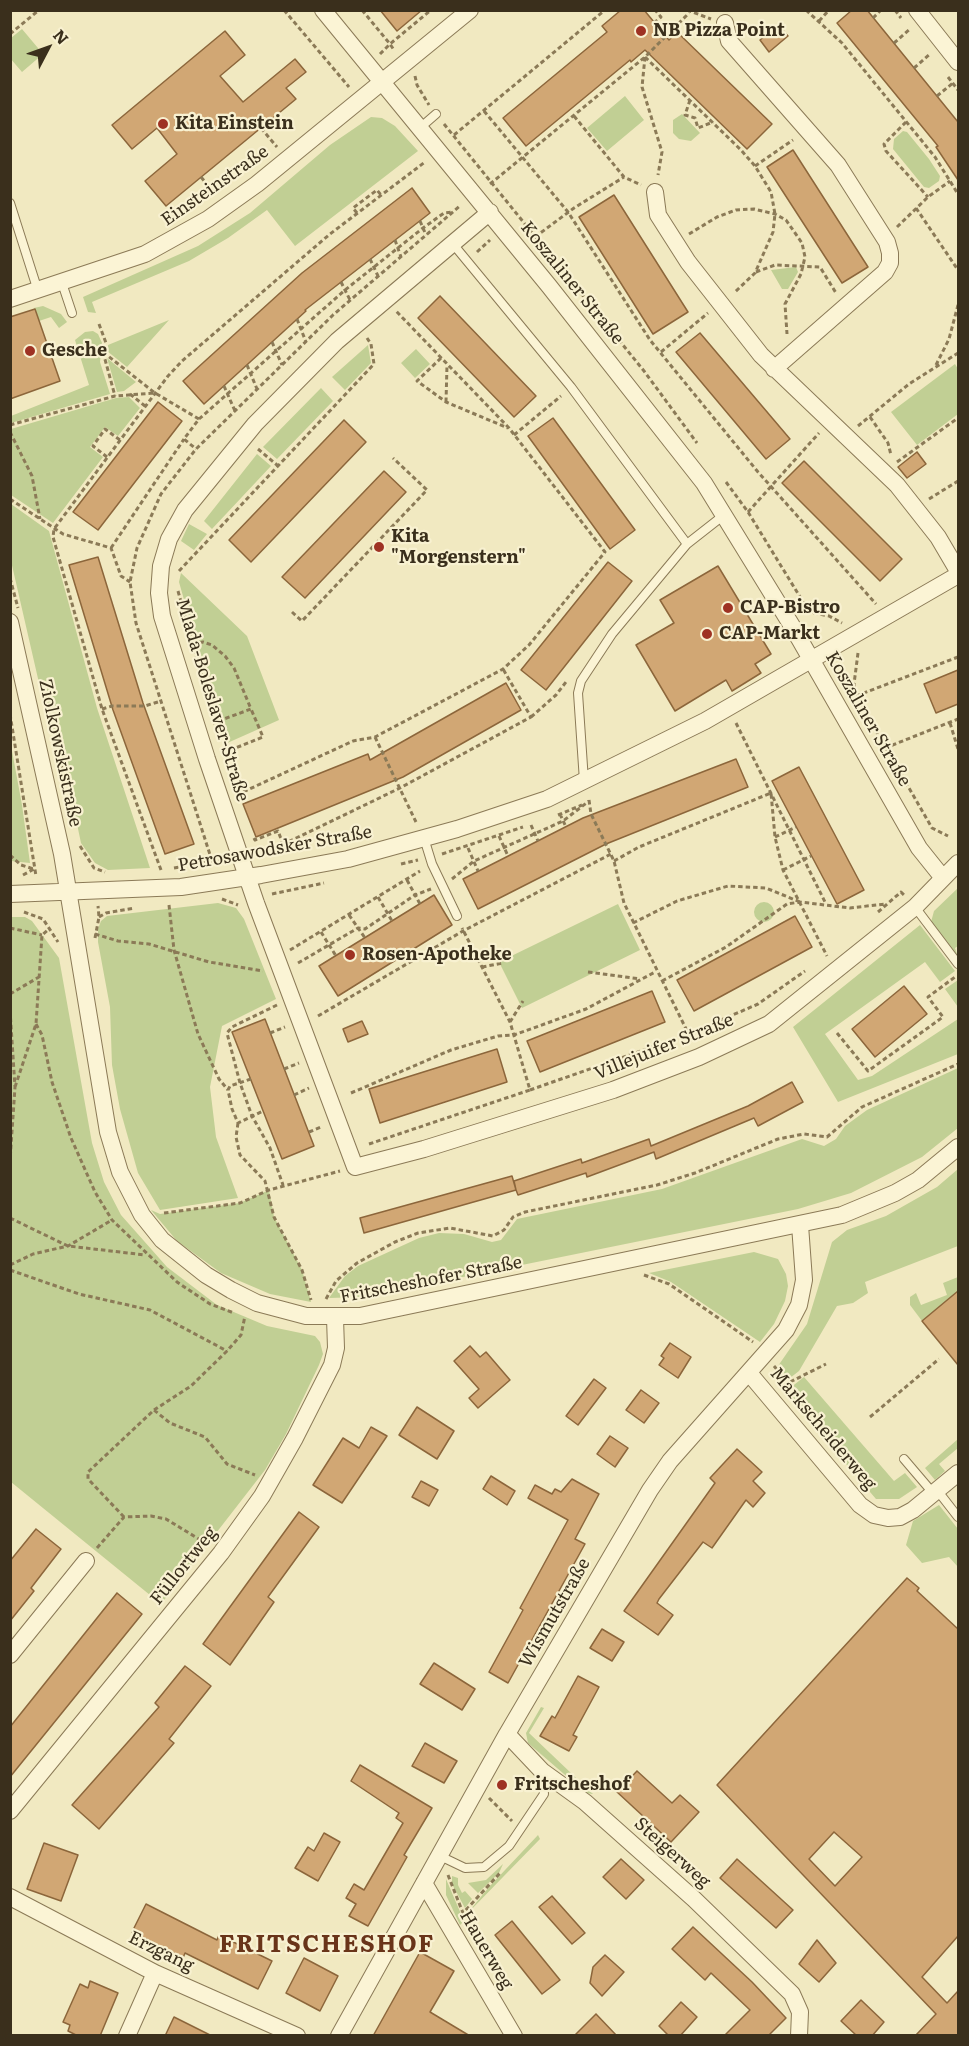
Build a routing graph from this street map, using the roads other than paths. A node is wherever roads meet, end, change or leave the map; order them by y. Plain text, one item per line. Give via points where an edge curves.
1 (323, 10) edge
2 (470, 10) edge
3 (917, 10) edge
4 (725, 23) dead end
5 (958, 62) edge
6 (383, 82) junction
7 (436, 114) dead end
8 (421, 127) junction
9 (655, 192) road end
10 (10, 203) edge
11 (490, 213) junction
12 (453, 244) junction
13 (62, 283) junction
14 (38, 291) junction
15 (10, 299) edge
16 (72, 314) dead end
17 (774, 369) junction
18 (724, 515) junction
19 (687, 544) junction
20 (958, 573) edge
21 (10, 622) edge
22 (812, 661) junction
23 (584, 781) junction
24 (424, 838) junction
25 (958, 863) edge
26 (248, 877) junction
27 (944, 878) junction
28 (69, 893) junction
29 (10, 894) edge
30 (915, 907) junction
31 (457, 916) road end
32 (958, 964) edge
33 (958, 1147) edge
34 (355, 1167) joint
35 (800, 1225) junction
36 (330, 1318) junction
37 (749, 1373) junction
38 (904, 1459) dead end
39 (958, 1473) edge
40 (935, 1492) junction
41 (958, 1517) edge
42 (86, 1561) road end
43 (10, 1655) edge
44 (507, 1734) junction
45 (542, 1771) junction
46 (10, 1811) edge
47 (440, 1856) junction
48 (424, 1884) junction
49 (10, 1897) edge
50 (155, 1973) junction
51 (127, 2036) edge
52 (297, 2036) edge
53 (339, 2036) edge
54 (513, 2036) edge
55 (799, 2036) edge

1 - 6 street, Koszaliner Straße
2 - 6 street, Einsteinstraße
3 - 5 street
4 - 17 street via 729,41 838,165 890,253 885,272
6 - 8 street, Koszaliner Straße
6 - 13 street, Einsteinstraße via 208,219 146,254
7 - 8 lane
8 - 11 street, Koszaliner Straße
9 - 17 street, Petrosawodsker Straße via 658,215 676,244
10 - 14 lane
11 - 12 street, Mlada-Boleslaver-Straße
11 - 18 street, Koszaliner Straße via 651,412
12 - 19 lane via 572,387
12 - 26 street, Mlada-Boleslaver-Straße via 356,325 244,437 198,493 169,539 161,566 162,616
13 - 14 street, Einsteinstraße
13 - 16 lane
14 - 15 street, Einsteinstraße
17 - 20 street, Petrosawodsker Straße via 897,485 938,537
18 - 19 lane
18 - 22 street, Koszaliner Straße
19 - 23 lane via 612,634 581,681 578,693
20 - 22 street, Petrosawodsker Straße
21 - 28 street, Ziolkowskistraße
22 - 23 street, Petrosawodsker Straße
22 - 27 street, Koszaliner Straße via 919,848
23 - 24 street, Petrosawodsker Straße via 547,799
24 - 26 street, Petrosawodsker Straße via 348,859
24 - 31 lane
25 - 27 street, Villejuifer Straße
26 - 28 street, Petrosawodsker Straße via 181,887
26 - 34 street, Mlada-Boleslaver-Straße via 296,1023
27 - 30 street, Villejuifer Straße
28 - 29 street, Petrosawodsker Straße
28 - 36 street, Fritscheshofer Straße via 108,1132 120,1172 142,1215 162,1240 231,1290 281,1311
30 - 32 lane
30 - 34 street, Villejuifer Straße via 769,1023 699,1057 613,1090
33 - 35 street, Fritscheshofer Straße via 918,1180 870,1206
35 - 36 street, Fritscheshofer Straße via 360,1316
35 - 37 street, Wismutstraße via 804,1280 799,1305 786,1330
36 - 46 street, Füllortweg via 336,1348 332,1365 269,1485 221,1553
37 - 40 street, Markscheiderweg via 860,1505 874,1515 900,1516
37 - 44 street, Wismutstraße via 670,1461 650,1490
38 - 40 lane
39 - 40 street, Markscheiderweg
40 - 41 lane
42 - 43 street
44 - 45 street, Steigerweg
44 - 47 street, Wismutstraße
45 - 47 lane via 544,1794 508,1846 484,1867 465,1868
45 - 55 street, Steigerweg via 585,1802 694,1899 792,1994 800,2012
47 - 48 street, Wismutstraße
48 - 53 street, Wismutstraße
48 - 54 street, Hauerweg
49 - 50 street, Erzgang
50 - 51 street
50 - 52 street, Erzgang

